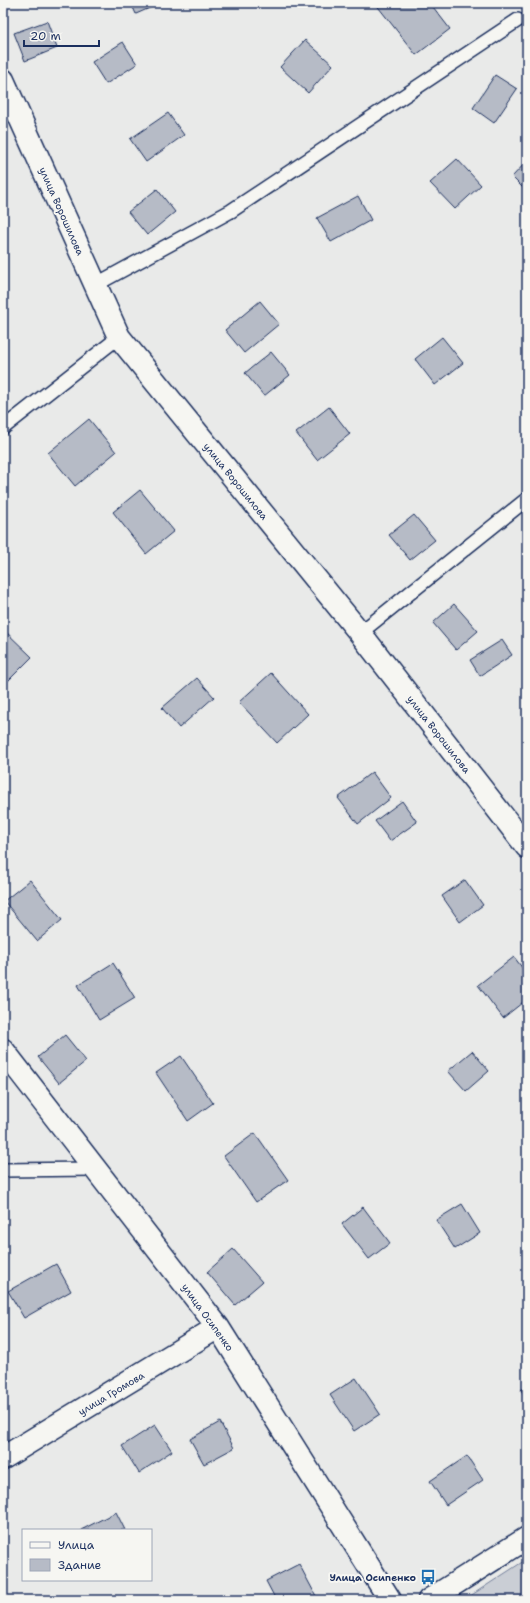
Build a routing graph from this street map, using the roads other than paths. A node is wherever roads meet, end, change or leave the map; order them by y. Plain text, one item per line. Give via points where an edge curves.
1 (518, 20) dead end
2 (3, 80) edge
3 (95, 285) junction
4 (119, 338) junction
5 (3, 428) edge
6 (527, 499) edge
7 (360, 633) junction
8 (527, 847) edge
9 (3, 1050) edge
10 (95, 1169) junction
11 (3, 1170) edge
12 (218, 1327) junction
13 (3, 1458) edge
14 (527, 1538) edge
15 (390, 1600) edge
16 (429, 1600) edge

1 - 3 lane via 230,211
2 - 3 street, улица Ворошилова
3 - 4 street, улица Ворошилова
4 - 5 lane
4 - 7 street, улица Ворошилова
6 - 7 lane
7 - 8 street, улица Ворошилова
9 - 10 street, улица Осипенко
10 - 11 lane
10 - 12 street, улица Осипенко
12 - 13 street, улица Громова
12 - 15 street, улица Осипенко
14 - 16 street

